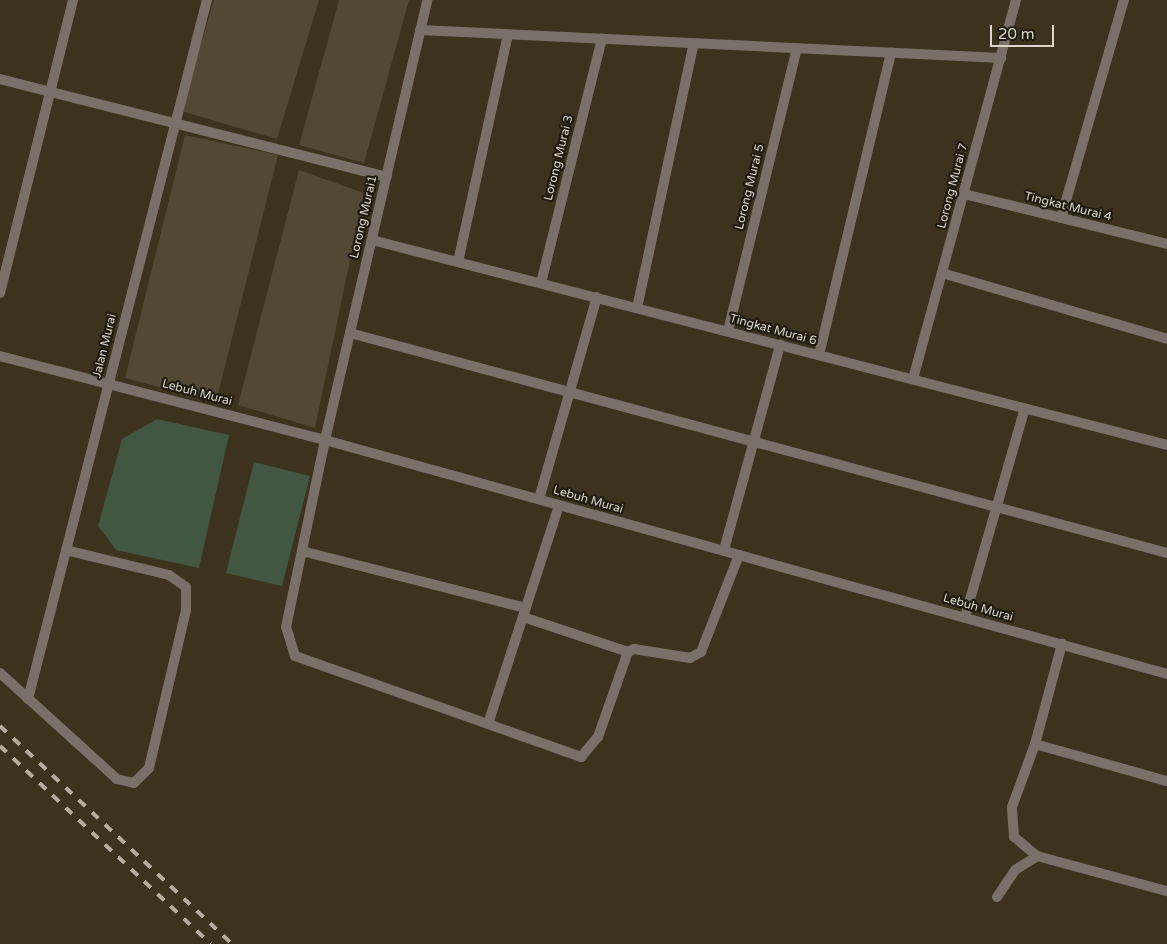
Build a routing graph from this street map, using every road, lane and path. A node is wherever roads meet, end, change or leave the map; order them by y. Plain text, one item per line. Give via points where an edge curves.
1 (73, 0) edge
2 (206, 0) edge
3 (428, 0) edge
4 (1016, 0) edge
5 (1124, 0) edge
6 (420, 30) junction
7 (508, 34) junction
8 (602, 39) junction
9 (694, 43) junction
10 (796, 48) junction
11 (891, 52) junction
12 (1001, 58) junction
13 (0, 79) edge
14 (50, 92) junction
15 (175, 123) junction
16 (386, 177) junction
17 (964, 194) junction
18 (1061, 218) junction
19 (372, 240) junction
20 (1167, 244) edge
21 (458, 262) junction
22 (942, 273) junction
23 (541, 283) junction
24 (0, 293) edge
25 (597, 298) junction
26 (637, 308) junction
27 (728, 332) junction
28 (350, 333) junction
29 (1167, 339) edge
30 (780, 345) junction
31 (819, 355) junction
32 (0, 356) edge
33 (913, 379) junction
34 (108, 384) junction
35 (570, 393) junction
36 (1025, 408) junction
37 (325, 440) junction
38 (753, 442) junction
39 (1167, 445) edge
40 (539, 499) junction
41 (559, 505) junction
42 (996, 507) junction
43 (66, 550) junction
44 (724, 550) junction
45 (302, 551) junction
46 (1167, 553) edge
47 (739, 555) junction
48 (524, 612) junction
49 (965, 617) junction
50 (1062, 644) junction
51 (628, 652) junction
52 (0, 673) edge
53 (1167, 674) edge
54 (28, 698) junction
55 (488, 724) junction
56 (1035, 744) junction
57 (1167, 781) edge
58 (1037, 856) junction
59 (1167, 891) edge
60 (997, 897) dead end

1 - 14 street
2 - 15 street, Jalan Murai
3 - 6 street, Lorong Murai1
4 - 12 street, Lorong Murai 7
5 - 18 street
6 - 7 street
6 - 16 street, Lorong Murai1
7 - 8 street
7 - 21 street
8 - 9 street
8 - 23 street, Lorong Murai 3
9 - 10 street
9 - 26 street
10 - 11 street
10 - 27 street, Lorong Murai 5
11 - 12 street
11 - 31 street
12 - 17 street, Lorong Murai 7
13 - 14 street
14 - 15 street
14 - 24 street
15 - 16 street
15 - 34 street, Jalan Murai
16 - 19 street, Lorong Murai1
17 - 18 street, Tingkat Murai 4
17 - 22 street, Lorong Murai 7
18 - 20 street, Tingkat Murai 4
19 - 21 street, Tingkat Murai 6
19 - 28 street, Lorong Murai1
21 - 23 street, Tingkat Murai 6
22 - 29 street
22 - 33 street, Lorong Murai 7
23 - 25 street, Tingkat Murai 6
25 - 26 street, Tingkat Murai 6
25 - 35 street
26 - 27 street, Tingkat Murai 6
27 - 30 street, Tingkat Murai 6
28 - 35 street
28 - 37 street, Lorong Murai1
30 - 31 street, Tingkat Murai 6
30 - 38 street
31 - 33 street, Tingkat Murai 6
32 - 34 street, Lebuh Murai
33 - 36 street, Tingkat Murai 6
34 - 37 street, Lebuh Murai
34 - 43 street, Jalan Murai
35 - 38 street
35 - 40 street
36 - 39 street, Tingkat Murai 6
36 - 42 street
37 - 40 street, Lebuh Murai
37 - 45 street, Lorong Murai1
38 - 42 street
38 - 44 street
40 - 41 street, Lebuh Murai
41 - 44 street, Lebuh Murai
41 - 48 street
42 - 46 street
42 - 49 street
43 - 54 street, Jalan Murai
43 - 54 street via 169,575 186,586 186,610 149,768 134,783 117,779
44 - 47 street, Lebuh Murai
45 - 48 street
45 - 55 street, Lorong Murai1 via 286,627 295,656
47 - 49 street, Lebuh Murai
47 - 51 street via 701,652 690,658 634,649
48 - 51 street
48 - 55 street
49 - 50 street, Lebuh Murai
50 - 53 street, Lebuh Murai
50 - 56 street
51 - 55 street via 598,737 582,757
52 - 54 street
56 - 57 street
56 - 58 street via 1012,807 1012,826 1014,837
58 - 59 street
58 - 60 street via 1015,870

